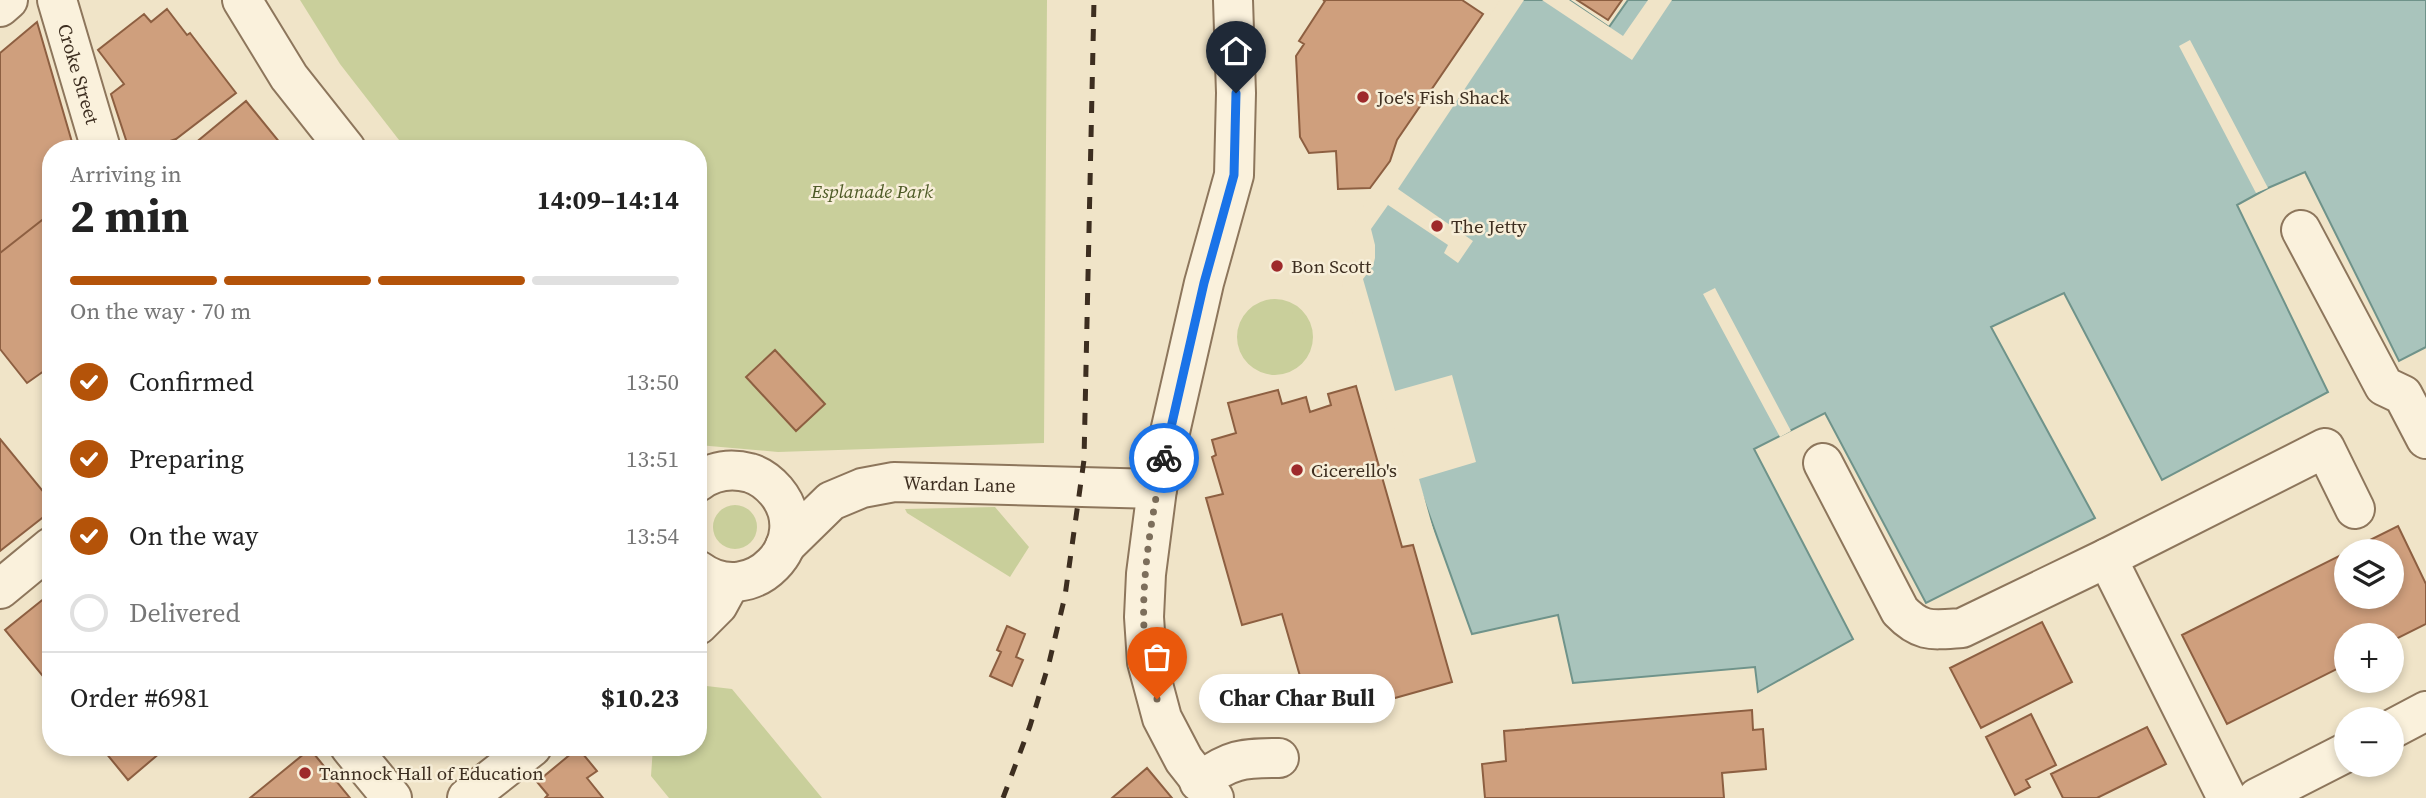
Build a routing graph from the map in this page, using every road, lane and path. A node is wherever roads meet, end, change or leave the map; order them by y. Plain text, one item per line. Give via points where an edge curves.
1 (8, 0) edge
2 (57, 0) edge
3 (242, 0) edge
4 (1233, 0) edge
5 (0, 7) edge
6 (98, 140) edge
7 (339, 140) edge
8 (2301, 230) dead end
9 (2426, 439) edge
10 (1823, 463) dead end
11 (707, 474) edge
12 (1157, 489) junction
13 (2355, 509) dead end
14 (785, 546) junction
15 (42, 554) edge
16 (2107, 558) junction
17 (714, 577) edge
18 (0, 589) edge
19 (707, 616) edge
20 (2426, 711) edge
21 (2404, 723) edge
22 (357, 756) edge
23 (521, 756) edge
24 (1279, 758) dead end
25 (2334, 759) edge
26 (1207, 790) edge
27 (392, 798) edge
28 (467, 798) edge
29 (2227, 798) edge
30 (2257, 798) edge

1 - 5 street
2 - 6 street, Croke Street
3 - 7 street via 289,77
4 - 12 street via 1234,175
8 - 9 street via 2384,386 2403,395
10 - 16 street via 1900,611 1914,626 1962,628
11 - 14 street via 739,470 770,484 787,512
12 - 14 street, Wardan Lane via 894,482 831,501
12 - 26 street via 1146,574 1147,662 1162,718 1184,760
13 - 16 street via 2325,448
14 - 17 street, Wardan Lane via 763,574 747,581
15 - 18 street
16 - 29 street
17 - 19 street via 719,605
20 - 21 street
22 - 27 street
23 - 28 street
24 - 26 street via 1248,758 1221,765
25 - 30 street

